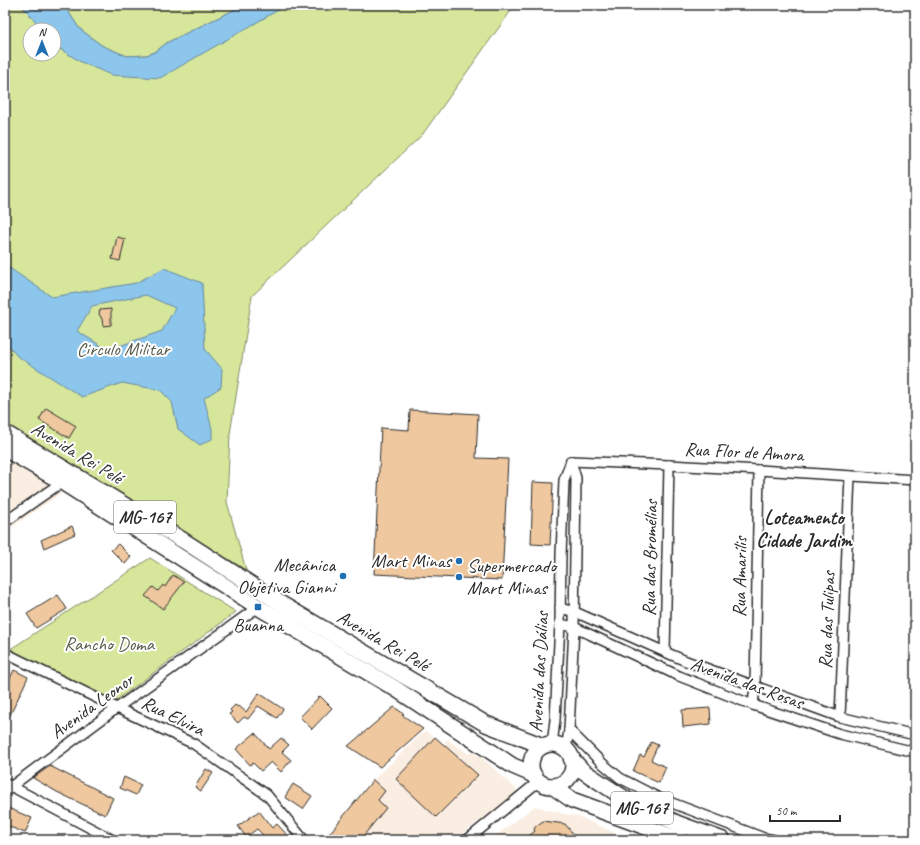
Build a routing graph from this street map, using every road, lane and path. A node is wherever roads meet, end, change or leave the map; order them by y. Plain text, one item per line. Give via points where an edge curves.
1 (5, 433) edge
2 (5, 449) edge
3 (570, 461) junction
4 (669, 465) junction
5 (759, 470) junction
6 (850, 476) junction
7 (915, 480) edge
8 (62, 482) junction
9 (5, 522) edge
10 (258, 608) junction
11 (560, 608) junction
12 (575, 612) junction
13 (560, 624) junction
14 (574, 627) junction
15 (665, 652) junction
16 (5, 653) edge
17 (755, 686) junction
18 (753, 705) junction
19 (117, 708) junction
20 (840, 717) junction
21 (569, 730) junction
22 (915, 735) edge
23 (548, 745) junction
24 (915, 752) edge
25 (569, 754) junction
26 (541, 781) junction
27 (7, 787) edge
28 (114, 840) edge
29 (304, 840) edge
30 (467, 840) edge
31 (681, 840) edge
32 (723, 840) edge
33 (774, 840) edge

1 - 23 main road, Avenida Rei Pelé / MG-167 via 184,541 283,605 486,724
2 - 8 main road, Avenida Rei Pelé / MG-167
3 - 4 street, Rua Flor de Amora
3 - 11 street, Avenida das Dálias via 564,480
3 - 12 street, Avenida das Dálias via 576,478
4 - 5 street, Rua Flor de Amora
4 - 15 street, Rua das Bromélias
5 - 6 street, Rua Flor de Amora
5 - 17 street, Rua Amarílis
6 - 7 street, Rua Flor de Amora
6 - 20 street, Rua das Tulipas
8 - 9 street
8 - 10 main road, Avenida Rei Pelé / MG-167
10 - 19 street, Avenida Leonor
10 - 26 main road, Avenida Rei Pelé / MG-167 via 396,689 513,766
11 - 12 street, Avenida das Rosas
11 - 13 street, Avenida das Dálias
12 - 14 street, Avenida das Dálias
12 - 15 street, Avenida das Rosas
13 - 14 street, Avenida das Rosas
13 - 23 street, Avenida das Dálias via 554,720
14 - 18 street, Avenida das Rosas via 679,676
14 - 21 street, Avenida das Dálias
15 - 17 street, Avenida das Rosas
16 - 19 street, Rua Elvira
17 - 18 street, Rua Amarílis
17 - 20 street, Avenida das Rosas
18 - 24 street, Avenida das Rosas via 840,734
19 - 27 street, Avenida Leonor
19 - 29 street, Rua Elvira via 194,744 261,790
20 - 22 street, Avenida das Rosas
21 - 25 street, Avenida das Dálias
21 - 33 street via 620,778 659,798
23 - 25 main road via 560,746
23 - 26 main road via 538,749 531,764 532,770
25 - 26 main road via 572,771 564,782 558,785
25 - 32 main road, MG-167 via 583,771 630,802
26 - 30 street
26 - 31 main road, Avenida Rei Pelé / MG-167 via 572,800
27 - 28 street

